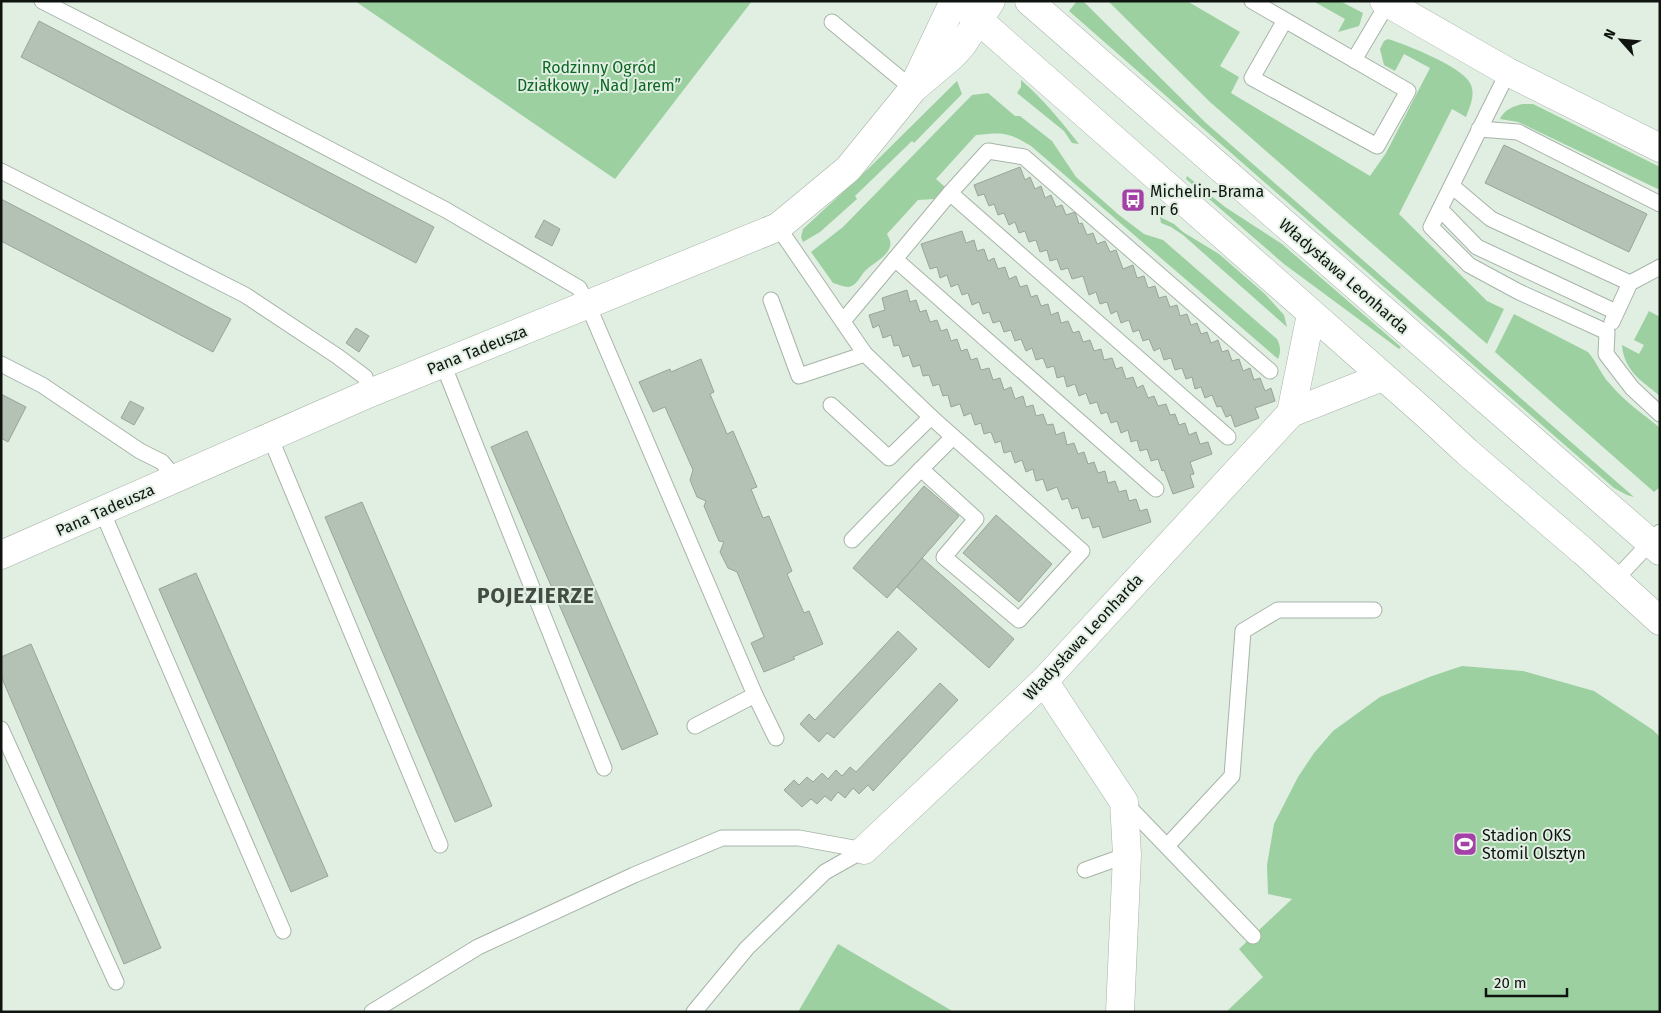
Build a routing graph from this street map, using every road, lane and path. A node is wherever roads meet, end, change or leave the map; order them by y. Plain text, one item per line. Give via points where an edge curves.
1 (42, 1) edge
2 (955, 1) edge
3 (1029, 1) edge
4 (1252, 1) edge
5 (1387, 2) edge
6 (984, 11) edge
7 (1285, 20) junction
8 (832, 22) dead end
9 (1354, 60) junction
10 (1508, 72) junction
11 (912, 89) junction
12 (1479, 129) junction
13 (1660, 148) edge
14 (1, 171) edge
15 (1452, 186) junction
16 (950, 192) junction
17 (1660, 204) edge
18 (1440, 209) junction
19 (778, 227) junction
20 (895, 259) junction
21 (1660, 268) edge
22 (1630, 284) junction
23 (771, 300) dead end
24 (588, 305) junction
25 (1616, 312) junction
26 (1311, 314) junction
27 (842, 321) junction
28 (1607, 332) junction
29 (866, 354) junction
30 (1, 364) edge
31 (443, 364) junction
32 (1270, 371) dead end
33 (1382, 377) junction
34 (370, 393) junction
35 (830, 406) dead end
36 (1291, 413) junction
37 (1660, 414) edge
38 (931, 417) junction
39 (270, 437) junction
40 (953, 437) junction
41 (1228, 437) dead end
42 (921, 469) junction
43 (176, 479) junction
44 (1156, 489) dead end
45 (102, 511) junction
46 (852, 540) dead end
47 (1657, 542) edge
48 (1, 555) edge
49 (1615, 580) junction
50 (1374, 610) dead end
51 (1660, 620) edge
52 (1044, 681) junction
53 (755, 695) junction
54 (695, 726) dead end
55 (1, 729) edge
56 (776, 738) dead end
57 (604, 768) dead end
58 (1124, 802) junction
59 (440, 844) dead end
60 (1167, 846) junction
61 (864, 850) junction
62 (1127, 855) junction
63 (1085, 870) dead end
64 (283, 932) dead end
65 (1253, 936) dead end
66 (116, 982) dead end
67 (372, 1012) edge
68 (694, 1012) edge
69 (1120, 1012) edge

1 - 24 lane via 446,210 579,288
2 - 6 street
2 - 11 street, Pana Tadeusza
3 - 47 street, Władysława Leonharda
4 - 7 lane
5 - 9 lane
5 - 10 street
6 - 11 street, Pana Tadeusza via 952,56
6 - 26 street
7 - 9 lane
7 - 9 lane via 1252,78 1377,146 1408,91
8 - 11 lane
10 - 12 lane
10 - 13 street
11 - 19 street, Pana Tadeusza via 848,169
12 - 15 lane
12 - 17 lane via 1518,132
14 - 34 lane via 245,295 365,377
15 - 18 lane
15 - 22 lane via 1491,219
16 - 20 lane
16 - 32 lane via 988,151 1024,157
16 - 41 lane
18 - 25 lane via 1477,247
18 - 28 lane via 1431,227 1469,265
19 - 24 street, Pana Tadeusza
19 - 27 lane
20 - 27 lane
20 - 44 lane
21 - 22 lane
22 - 25 lane
23 - 29 lane via 799,376
24 - 31 street, Pana Tadeusza
24 - 53 lane
25 - 28 lane
26 - 33 street
26 - 36 street
27 - 29 lane
28 - 37 lane via 1606,354 1632,388
29 - 38 lane
30 - 43 lane via 42,385 140,451 162,462
31 - 34 street, Pana Tadeusza
31 - 57 lane
33 - 36 street, Władysława Leonharda
33 - 49 street
34 - 39 street, Pana Tadeusza
35 - 38 lane via 889,458
36 - 52 street, Władysława Leonharda
38 - 40 lane
39 - 43 street, Pana Tadeusza
39 - 59 lane
40 - 42 lane
40 - 42 lane via 1082,552 1019,620 944,556 976,519
42 - 46 lane
43 - 45 street, Pana Tadeusza
45 - 48 street, Pana Tadeusza
45 - 64 lane
47 - 49 lane
49 - 51 street
50 - 60 lane via 1278,610 1243,631 1232,776
52 - 58 street
52 - 61 street, Władysława Leonharda
53 - 54 lane
53 - 56 lane
55 - 66 lane
58 - 60 lane
58 - 62 street
60 - 65 lane
61 - 67 lane via 799,838 722,838 478,947
61 - 68 lane via 825,872 747,948
62 - 63 lane
62 - 69 street

